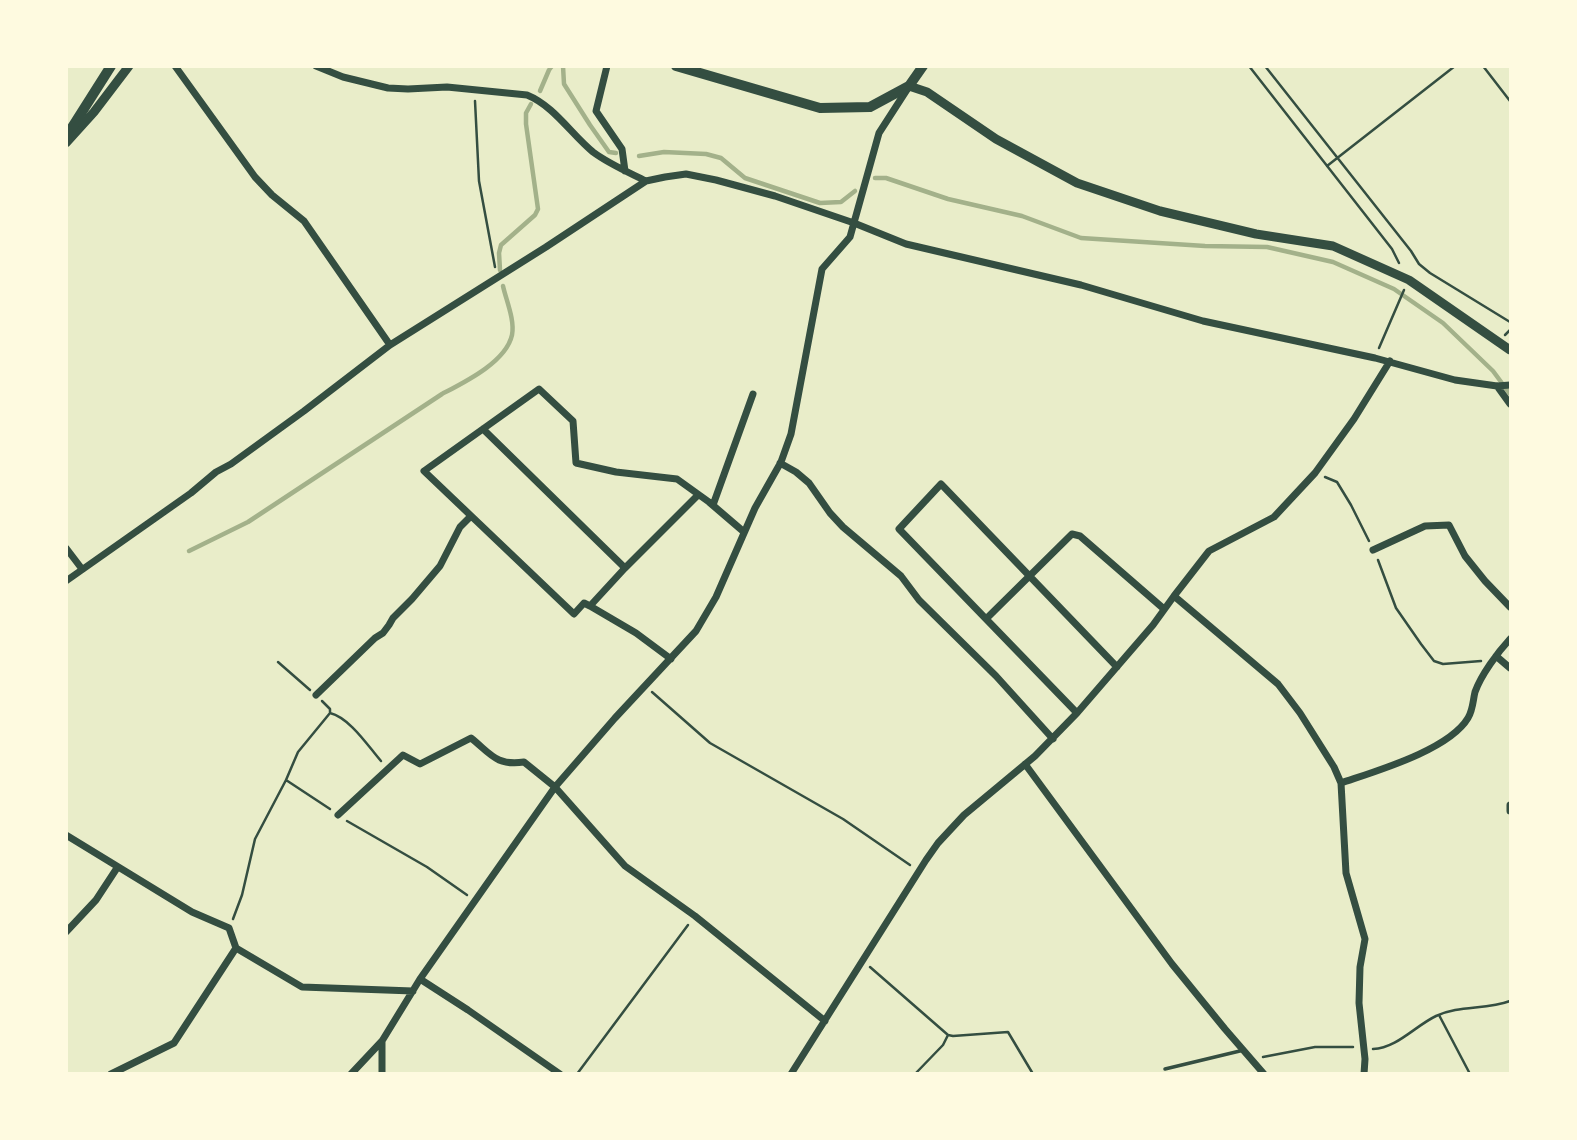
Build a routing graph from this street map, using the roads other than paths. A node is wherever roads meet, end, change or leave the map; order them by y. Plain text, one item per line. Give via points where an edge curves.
1 (111, 66) edge
2 (129, 66) edge
3 (175, 66) edge
4 (316, 66) edge
5 (607, 66) edge
6 (676, 66) edge
7 (923, 66) edge
8 (329, 69) edge
9 (909, 86) junction
10 (66, 137) edge
11 (66, 143) edge
12 (625, 170) junction
13 (646, 181) junction
14 (855, 223) junction
15 (390, 345) junction
16 (1510, 350) edge
17 (1390, 361) junction
18 (1510, 385) edge
19 (1497, 386) junction
20 (753, 394) dead end
21 (1510, 404) edge
22 (483, 429) junction
23 (780, 463) junction
24 (698, 495) junction
25 (713, 505) junction
26 (471, 516) junction
27 (744, 532) junction
28 (66, 548) edge
29 (1373, 550) road end
30 (625, 568) junction
31 (82, 569) junction
32 (1030, 576) junction
33 (66, 581) edge
34 (1174, 596) junction
35 (590, 606) junction
36 (1510, 607) edge
37 (1164, 609) junction
38 (986, 619) junction
39 (1510, 639) edge
40 (671, 659) junction
41 (1494, 659) junction
42 (1117, 667) junction
43 (1510, 668) edge
44 (316, 695) road end
45 (1077, 713) junction
46 (1053, 739) junction
47 (1025, 764) junction
48 (1341, 783) junction
49 (555, 787) junction
50 (1510, 805) edge
51 (1510, 811) edge
52 (338, 815) road end
53 (66, 835) edge
54 (117, 868) junction
55 (66, 932) edge
56 (236, 948) junction
57 (420, 979) junction
58 (413, 991) junction
59 (825, 1020) junction
60 (382, 1041) junction
61 (1244, 1050) junction
62 (1165, 1069) dead end
63 (111, 1073) edge
64 (351, 1073) edge
65 (382, 1073) edge
66 (560, 1073) edge
67 (791, 1073) edge
68 (1264, 1073) edge
69 (1364, 1073) edge

1 - 10 main road
2 - 11 street
3 - 15 street via 255,177 304,221
4 - 8 street
5 - 12 street via 596,111 622,149
6 - 9 main road via 820,108 870,107
7 - 9 main road
8 - 12 street via 388,88 446,87 527,95 539,100 591,150
9 - 14 street via 879,133
9 - 16 street via 927,92 996,139 1077,183 1160,211 1256,234 1333,246 1406,278
12 - 13 street
13 - 14 street via 687,174 775,196
13 - 15 street
14 - 17 street via 906,244 1081,285 1203,321
14 - 23 street via 850,237 822,269 791,434
15 - 31 street
17 - 19 street via 1455,380
17 - 34 street via 1315,473 1274,517 1209,551
18 - 19 street
19 - 21 street
20 - 25 street
22 - 24 street via 538,389 573,421 576,463 677,479
22 - 26 street via 425,471
22 - 30 street
23 - 27 street
23 - 46 street via 809,483 843,527 901,576
24 - 25 street
24 - 30 street
25 - 27 street
26 - 35 street via 574,614 584,603
26 - 44 street via 460,527 440,566 383,633
27 - 40 street via 716,597 696,631
28 - 31 street
29 - 36 street via 1425,526 1450,525 1465,556
30 - 35 street
31 - 33 street
32 - 37 street via 1072,534 1080,536
32 - 38 street
32 - 38 street via 941,484 899,529
32 - 42 street
34 - 37 street
34 - 48 street via 1278,684
35 - 40 street
37 - 42 street
38 - 45 street
39 - 41 street
40 - 49 street
41 - 43 street
41 - 48 street via 1476,690 1470,715 1454,734 1410,758
42 - 45 street
45 - 46 street
46 - 47 street
47 - 59 street via 964,815 939,843
47 - 61 street via 1172,964
48 - 69 street via 1346,873 1365,939 1359,1003
49 - 52 street via 524,762 501,762 471,738 420,764 403,755
49 - 57 street
49 - 59 street via 625,866
50 - 51 street
53 - 54 street
54 - 55 street via 96,900
54 - 56 street via 229,928
56 - 58 street via 302,987
56 - 63 street via 174,1043
57 - 58 street
57 - 66 street
58 - 60 street
59 - 67 street
60 - 64 street
60 - 65 street
61 - 62 lane
61 - 68 street

